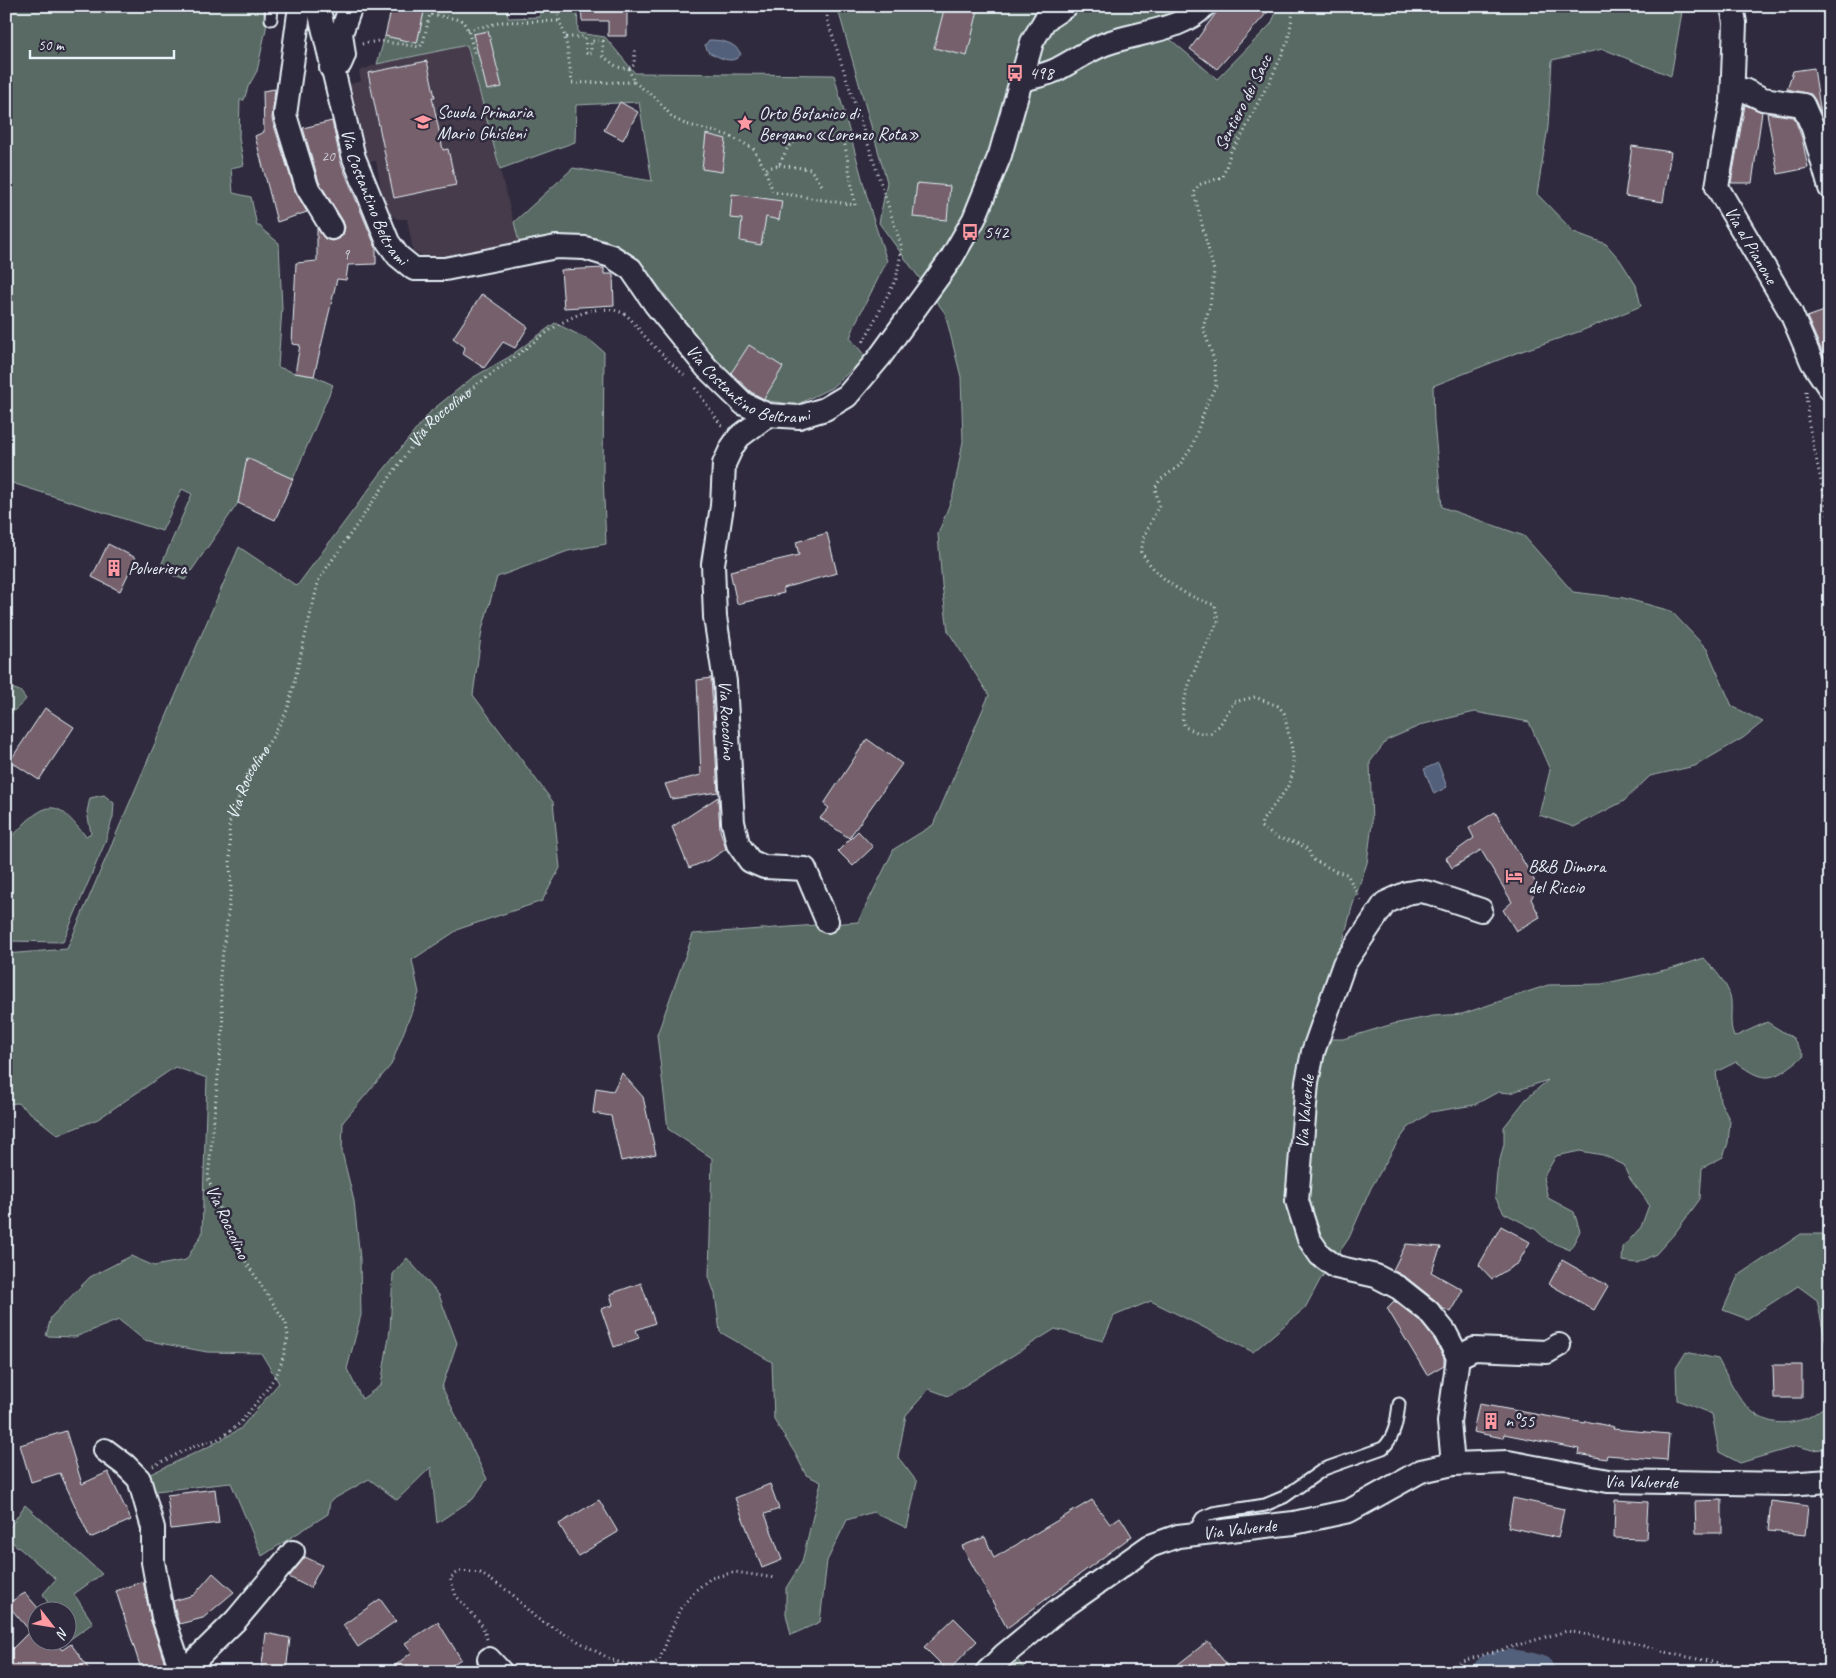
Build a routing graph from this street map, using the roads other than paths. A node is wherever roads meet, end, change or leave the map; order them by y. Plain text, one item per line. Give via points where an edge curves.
1 (272, 6) edge
2 (300, 6) edge
3 (318, 6) edge
4 (351, 6) edge
5 (1066, 6) edge
6 (1204, 6) edge
7 (1732, 6) edge
8 (271, 19) dead end
9 (338, 61) junction
10 (1021, 80) junction
11 (1732, 90) junction
12 (1830, 188) edge
13 (332, 228) dead end
14 (1825, 381) edge
15 (768, 415) junction
16 (1481, 910) dead end
17 (827, 921) dead end
18 (1558, 1345) dead end
19 (1458, 1357) junction
20 (1399, 1404) dead end
21 (106, 1450) dead end
22 (1453, 1464) junction
23 (1830, 1481) edge
24 (1193, 1534) junction
25 (293, 1552) dead end
26 (184, 1672) edge
27 (987, 1672) edge

1 - 8 lane
2 - 13 street via 285,116 307,187
3 - 9 street, Via Costantino Beltrami
4 - 9 street via 341,33
5 - 10 street, Via Costantino Beltrami via 1045,20 1032,42
6 - 10 street via 1197,14 1180,22 1105,44 1056,70
7 - 11 street, Via al Pianone
9 - 15 street, Via Costantino Beltrami via 354,158 388,242 398,256 414,269 445,269 556,247 585,248 611,256 631,269 707,368 744,404
10 - 15 street, Via Costantino Beltrami via 1000,155 974,219 951,259 879,358 847,396 825,409 799,417
11 - 12 street via 1804,105
11 - 14 street, Via al Pianone via 1717,187 1791,313 1812,362
15 - 17 street, Via Roccolino via 739,437 724,464 722,506 713,564 715,617 725,682 733,822 738,844 750,861 764,866 805,869
16 - 19 street, Via Valverde via 1430,893 1407,893 1385,902 1344,964 1313,1052 1307,1082 1297,1201 1309,1239 1320,1255 1336,1267 1376,1276 1399,1288 1428,1311 1445,1332
18 - 19 street via 1547,1352 1474,1349
19 - 22 street via 1449,1422
20 - 24 lane, Via Valverde via 1390,1442 1383,1448 1324,1470 1284,1498 1265,1505 1213,1513 1202,1518
21 - 26 street via 139,1479 153,1528 153,1562 163,1617
22 - 23 street, Via Valverde via 1508,1462 1608,1481 1786,1484
22 - 24 street, Via Valverde via 1421,1471 1349,1511 1294,1523
24 - 27 street, Via Valverde via 1178,1536 1139,1553 1056,1612
25 - 26 street via 236,1620

